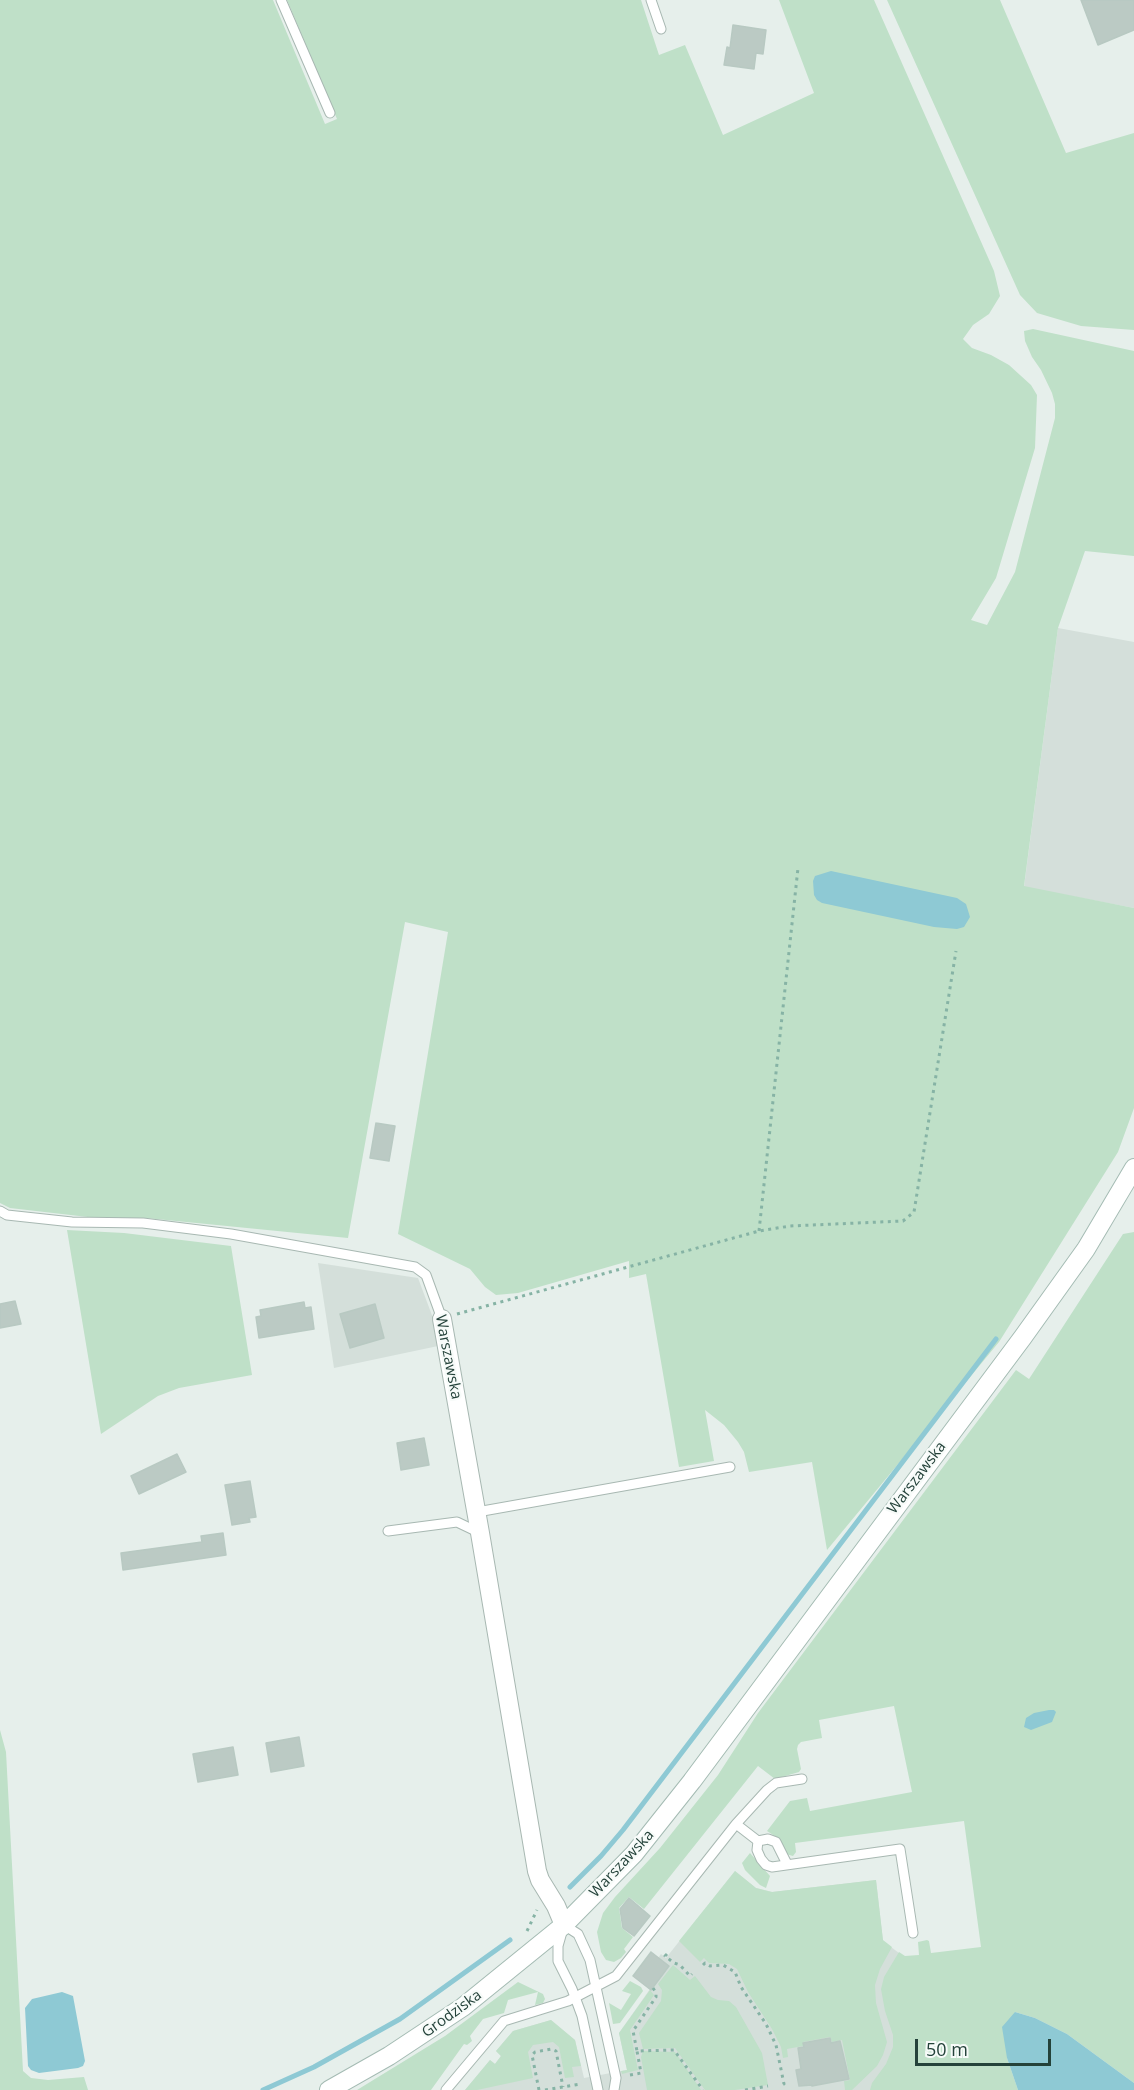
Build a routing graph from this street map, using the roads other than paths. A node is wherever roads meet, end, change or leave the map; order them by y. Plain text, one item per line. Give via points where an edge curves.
1 (281, 0) edge
2 (651, 0) edge
3 (661, 29) dead end
4 (330, 113) dead end
5 (1134, 1168) edge
6 (0, 1211) edge
7 (442, 1318) joint
8 (730, 1467) dead end
9 (477, 1512) junction
10 (388, 1531) dead end
11 (480, 1533) junction
12 (802, 1779) dead end
13 (736, 1824) junction
14 (758, 1841) junction
15 (787, 1864) junction
16 (564, 1925) junction
17 (913, 1933) dead end
18 (597, 1986) junction
19 (576, 1997) junction
20 (329, 2090) edge
21 (446, 2090) edge
22 (598, 2090) edge
23 (614, 2090) edge

1 - 4 lane
2 - 3 lane
5 - 16 main road, Warszawska via 1086,1249 1023,1337 692,1781 634,1854
6 - 7 lane, Warszawska via 72,1222 143,1223 231,1234 415,1267 426,1275
7 - 9 main road, Warszawska
8 - 9 lane
9 - 11 main road, Warszawska
10 - 11 lane via 457,1522
11 - 16 main road, Warszawska via 537,1871
12 - 13 lane via 773,1785
13 - 14 lane
13 - 18 lane via 624,1968
14 - 15 lane via 776,1842
14 - 15 lane via 758,1853 766,1865
15 - 17 lane via 900,1849
16 - 18 lane via 583,1941
16 - 19 lane via 558,1960
16 - 20 main road, Grodziska via 464,2007
18 - 19 lane
18 - 23 lane via 616,2078
19 - 21 lane via 504,2021
19 - 22 lane

